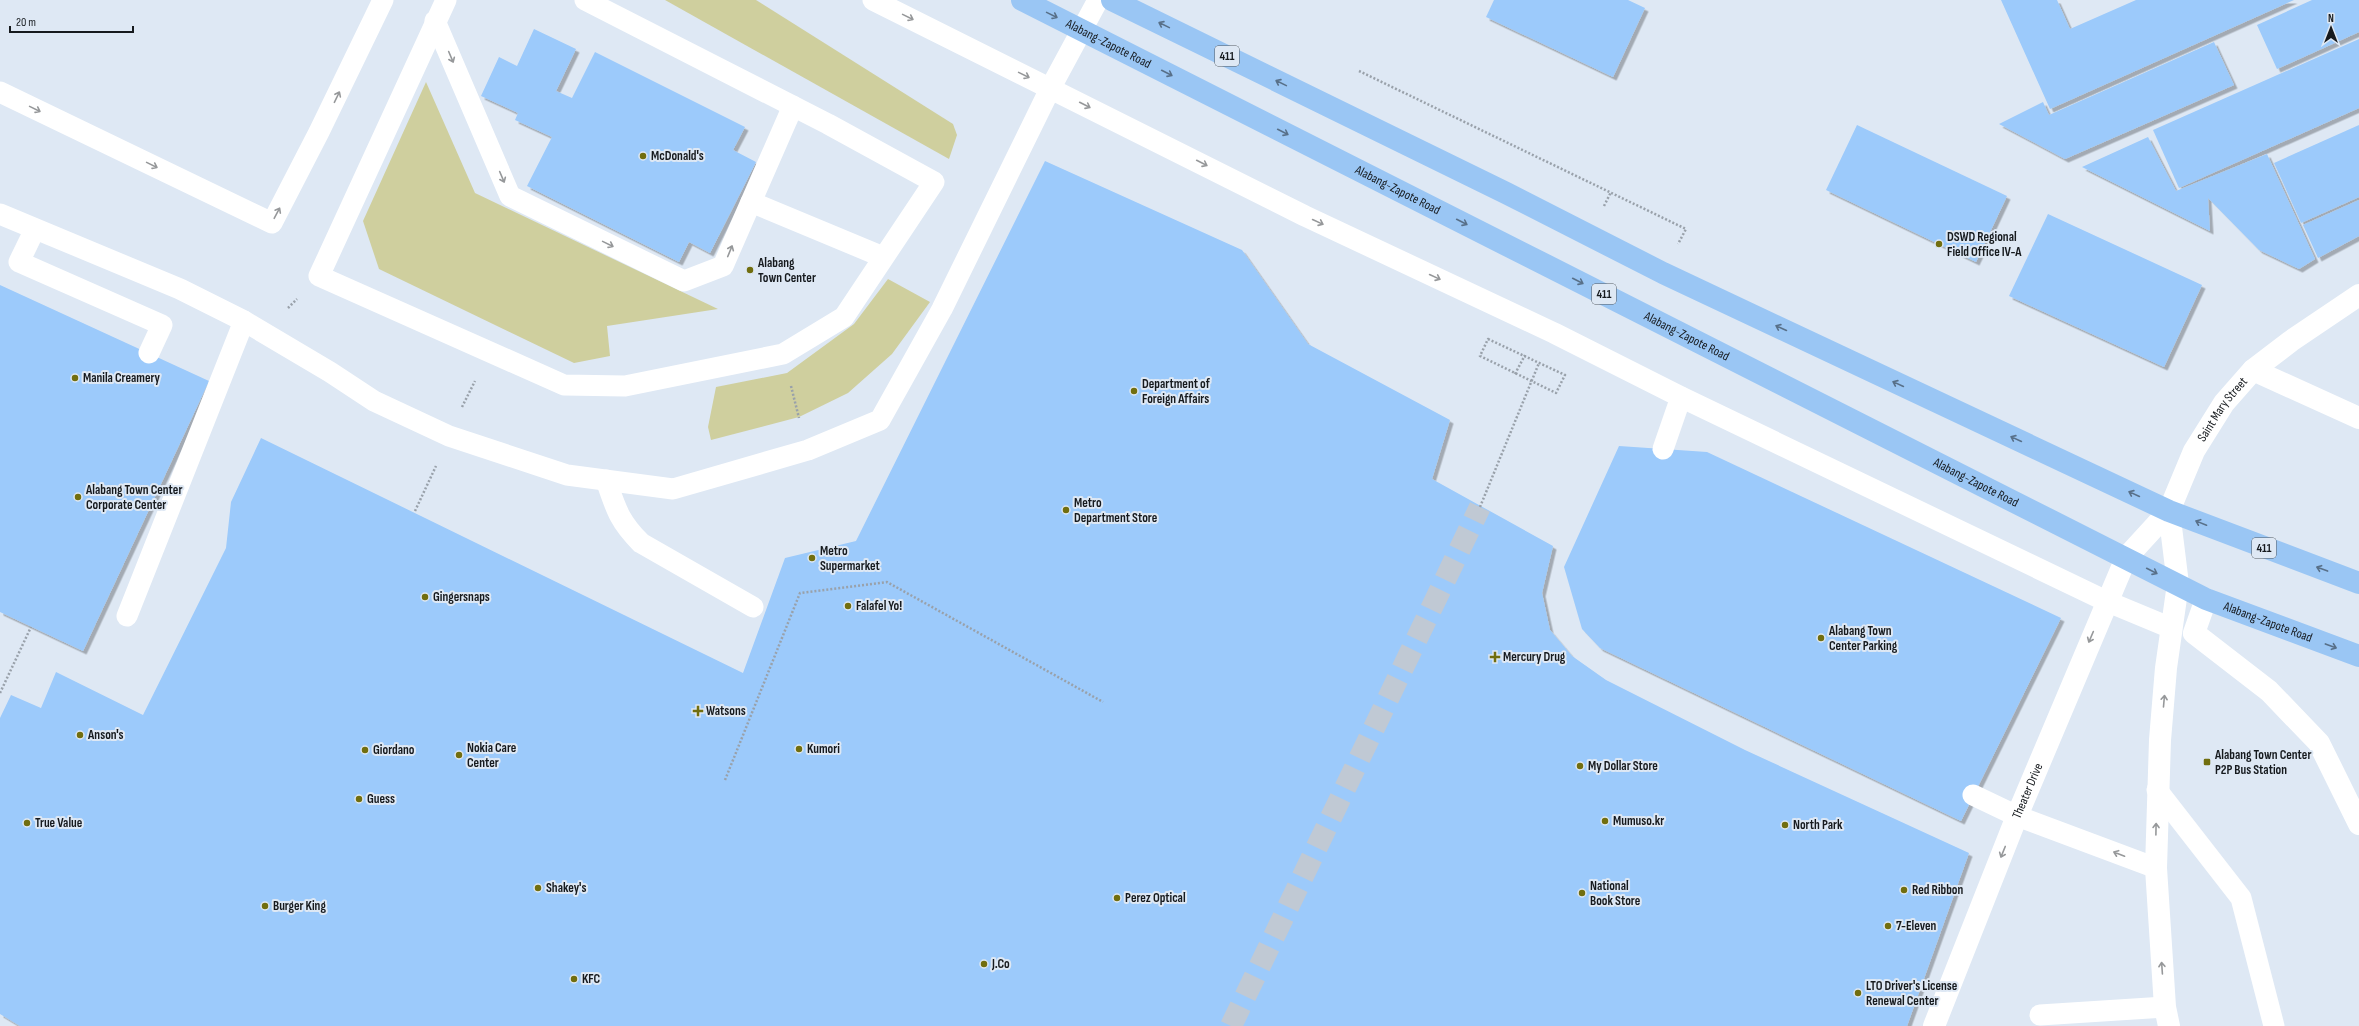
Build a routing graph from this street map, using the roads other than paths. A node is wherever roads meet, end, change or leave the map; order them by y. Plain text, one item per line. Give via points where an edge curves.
1 (383, 0) edge
2 (446, 0) edge
3 (586, 0) edge
4 (873, 0) edge
5 (1022, 0) edge
6 (1098, 0) edge
7 (1112, 0) edge
8 (435, 21) junction
9 (1083, 30) junction
10 (1051, 87) junction
11 (0, 92) edge
12 (793, 106) junction
13 (751, 202) junction
14 (0, 214) edge
15 (35, 229) junction
16 (883, 257) junction
17 (2359, 295) edge
18 (244, 321) junction
19 (149, 353) dead end
20 (2253, 370) junction
21 (1681, 397) junction
22 (2359, 418) edge
23 (1663, 448) dead end
24 (606, 480) junction
25 (2169, 511) junction
26 (2126, 558) junction
27 (2359, 583) edge
28 (2178, 584) junction
29 (2206, 599) junction
30 (2106, 601) junction
31 (753, 607) dead end
32 (127, 616) dead end
33 (2171, 628) junction
34 (2359, 656) edge
35 (2157, 790) junction
36 (1973, 795) dead end
37 (2017, 816) junction
38 (2359, 824) edge
39 (2156, 868) junction
40 (2040, 1015) dead end
41 (2167, 1016) edge
42 (1934, 1026) edge
43 (2274, 1026) edge

11 -> 1 lane via 272,223 320,132
2 - 8 lane
3 - 12 lane
4 -> 10 lane
5 -> 9 highway, Alabang-Zapote Road / 411
6 - 9 lane
25 -> 7 highway, 411 via 1663,273
8 -> 13 lane via 510,196 684,281 723,266
8 - 16 lane via 319,276 564,385 625,386 782,354 844,318
9 - 10 lane
9 -> 26 highway, Alabang-Zapote Road / 411
10 -> 21 lane via 1305,216 1554,333
10 - 24 lane via 942,309 880,420 808,450 673,490
12 - 13 lane
12 - 16 lane via 934,182
13 - 16 lane
14 - 15 lane
15 - 18 lane via 180,290
15 - 19 lane via 19,262 162,325
17 - 20 street, Saint Mary Street
18 - 24 lane via 374,401 449,436 567,475
18 - 32 lane
20 - 22 street
20 - 25 street, Saint Mary Street via 2224,404 2194,451
21 - 23 lane
21 - 30 lane
24 - 31 lane via 618,515 642,543
25 - 26 street, Saint Mary Street
27 -> 25 highway, 411
25 - 28 street
26 -> 28 highway, Alabang-Zapote Road / 411
26 - 30 street, Theater Drive
28 - 29 highway, Alabang-Zapote Road / 411
28 - 33 street
29 -> 34 highway, Alabang-Zapote Road / 411
29 - 38 street via 2194,633 2269,691 2319,743
30 - 33 lane
30 -> 37 street, Theater Drive
35 -> 33 street
39 -> 35 street
35 - 43 lane via 2241,898
36 - 37 lane
39 -> 37 lane
37 -> 42 street, Theater Drive
41 -> 39 street
40 - 41 lane

